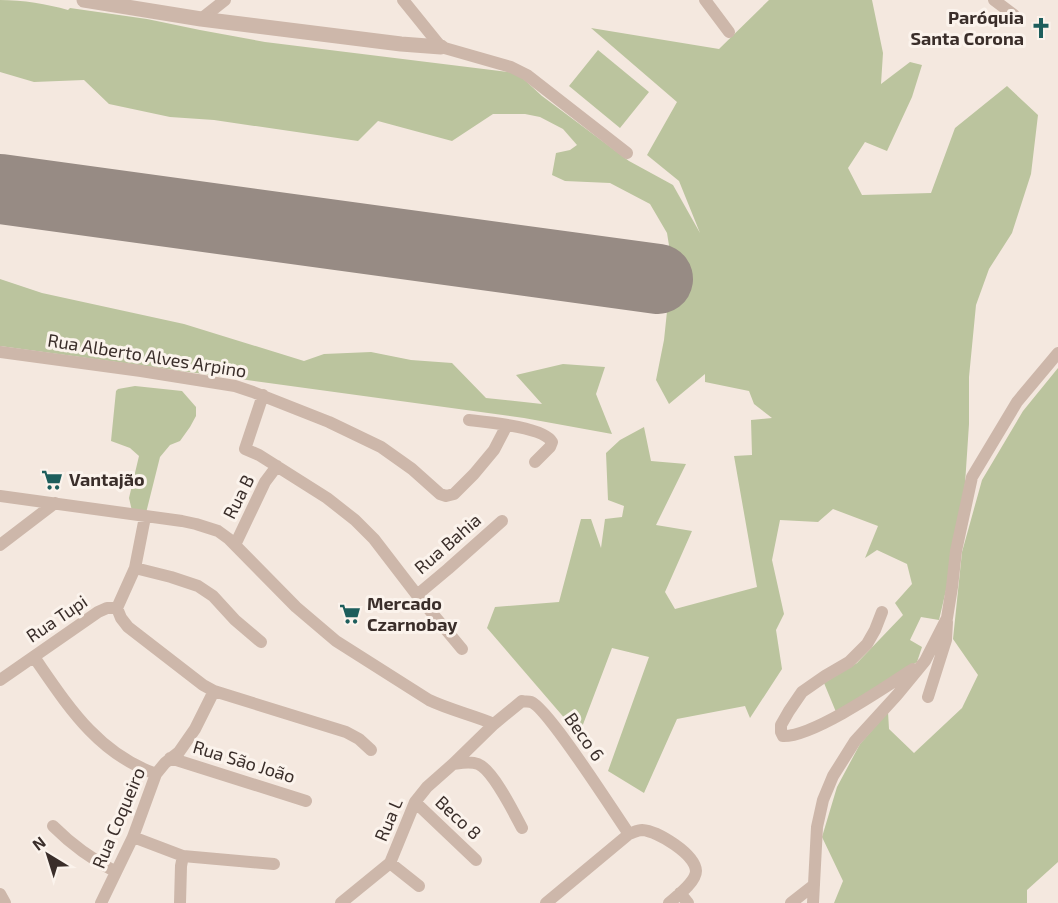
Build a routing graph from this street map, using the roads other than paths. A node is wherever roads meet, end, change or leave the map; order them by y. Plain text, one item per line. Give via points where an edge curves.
1 (84, 0) edge
2 (225, 0) edge
3 (403, 0) edge
4 (705, 0) edge
5 (994, 0) edge
6 (1014, 15) dead end
7 (201, 19) junction
8 (729, 32) dead end
9 (441, 47) junction
10 (627, 153) dead end
11 (0, 352) edge
12 (1058, 353) edge
13 (263, 396) junction
14 (469, 420) dead end
15 (507, 425) junction
16 (535, 462) dead end
17 (277, 466) junction
18 (0, 496) edge
19 (54, 504) junction
20 (145, 517) junction
21 (502, 521) dead end
22 (235, 545) junction
23 (0, 546) edge
24 (135, 568) junction
25 (417, 595) junction
26 (117, 608) junction
27 (882, 612) dead end
28 (947, 618) junction
29 (261, 642) dead end
30 (462, 649) dead end
31 (34, 657) junction
32 (924, 661) junction
33 (0, 680) edge
34 (214, 691) junction
35 (928, 697) dead end
36 (494, 724) junction
37 (371, 750) dead end
38 (170, 758) junction
39 (453, 764) junction
40 (156, 774) junction
41 (306, 801) dead end
42 (415, 802) junction
43 (53, 826) dead end
44 (522, 828) dead end
45 (629, 834) junction
46 (133, 837) junction
47 (183, 856) junction
48 (476, 860) dead end
49 (390, 863) junction
50 (274, 864) dead end
51 (116, 872) junction
52 (813, 885) junction
53 (419, 886) dead end
54 (0, 894) edge
55 (684, 898) edge
56 (345, 902) edge
57 (5, 903) edge
58 (101, 903) edge
59 (180, 903) edge
60 (546, 903) edge
61 (669, 903) edge
62 (791, 903) edge
63 (813, 903) edge

1 - 7 street
2 - 7 street
3 - 9 street
4 - 8 street
5 - 6 street
7 - 9 street
9 - 10 street via 527,75
11 - 13 street, Rua Alberto Alves Arpino via 141,370 235,386
12 - 28 street via 1017,402 972,477
13 - 15 street, Rua Alberto Alves Arpino via 381,447 446,496 454,494 494,450
13 - 17 street, Rua B via 245,449
14 - 15 street
15 - 16 street via 550,438 550,447
17 - 22 street, Rua B via 265,482
17 - 25 street via 355,520
18 - 19 street
19 - 20 street
19 - 23 street
20 - 22 street via 196,524 218,531
20 - 24 street, Rua Tupi
21 - 25 street, Rua Bahia
22 - 36 street via 296,608 336,641 429,700
24 - 26 street, Rua Tupi
24 - 29 street via 198,586
25 - 30 street
26 - 31 street, Rua Tupi via 98,612
26 - 34 street via 128,627
27 - 32 street via 867,644 849,662 802,692 781,725 783,736 835,717
28 - 32 street
28 - 35 street via 946,640
31 - 33 street, Rua Tupi
31 - 40 street via 73,712 105,746
32 - 52 street via 855,741 833,776 817,827
34 - 37 street via 346,732
34 - 38 street, Rua Coqueiro via 195,729
36 - 39 street, Rua L
36 - 45 street, Beco 6 via 522,701 532,702 545,714
38 - 40 street, Rua Coqueiro
38 - 41 street, Rua São João
39 - 42 street, Rua L
39 - 44 street via 467,762 485,769
40 - 46 street, Rua Coqueiro
42 - 48 street, Beco 8
42 - 49 street, Rua L
43 - 51 street via 80,851
45 - 55 street via 639,830 652,832 691,859 696,870
45 - 60 street
46 - 47 street
46 - 51 street, Rua Coqueiro
47 - 50 street
47 - 59 street
49 - 53 street
49 - 56 street, Rua L
51 - 58 street, Rua Coqueiro
52 - 62 street
52 - 63 street
54 - 57 street
55 - 61 street

